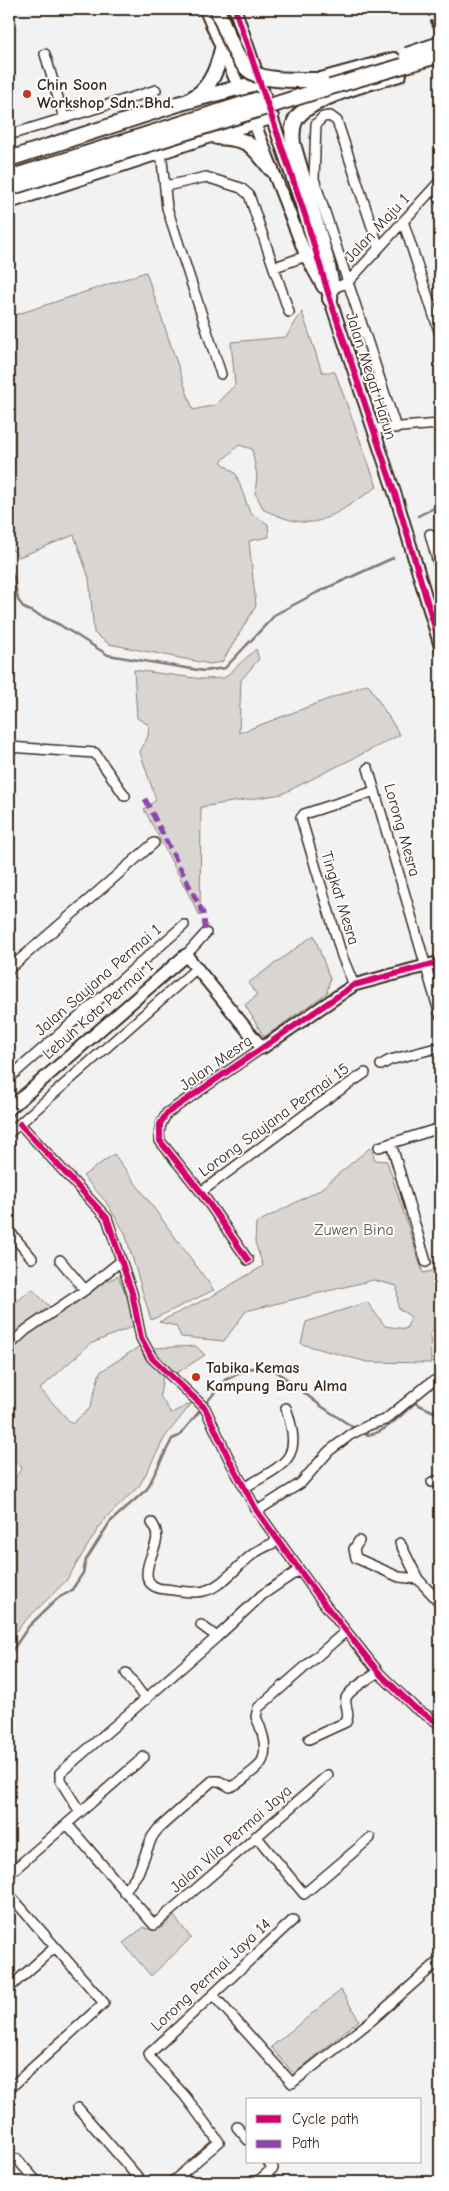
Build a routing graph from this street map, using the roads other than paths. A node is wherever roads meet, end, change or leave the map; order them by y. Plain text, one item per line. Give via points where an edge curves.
1 (205, 9) edge
2 (217, 9) edge
3 (235, 9) edge
4 (440, 44) edge
5 (222, 49) junction
6 (45, 54) dead end
7 (440, 55) edge
8 (440, 60) edge
9 (321, 80) junction
10 (260, 82) junction
11 (239, 87) junction
12 (156, 90) dead end
13 (182, 103) junction
14 (272, 116) junction
15 (64, 118) junction
16 (254, 122) junction
17 (9, 135) edge
18 (204, 137) junction
19 (161, 151) junction
20 (12, 155) edge
21 (271, 169) junction
22 (9, 178) edge
23 (438, 184) edge
24 (166, 186) junction
25 (9, 188) edge
26 (440, 200) edge
27 (9, 201) edge
28 (403, 221) junction
29 (379, 248) junction
30 (306, 256) junction
31 (275, 267) junction
32 (348, 282) junction
33 (331, 294) junction
34 (289, 312) dead end
35 (440, 334) edge
36 (222, 374) dead end
37 (440, 424) edge
38 (396, 428) junction
39 (374, 429) junction
40 (430, 534) dead end
41 (440, 570) edge
42 (435, 604) edge
43 (440, 645) edge
44 (9, 747) edge
45 (368, 768) dead end
46 (375, 791) junction
47 (125, 796) dead end
48 (154, 843) dead end
49 (184, 925) dead end
50 (206, 933) dead end
51 (186, 955) junction
52 (440, 962) edge
53 (426, 966) junction
54 (197, 968) junction
55 (9, 970) edge
56 (354, 985) junction
57 (440, 1016) edge
58 (440, 1047) edge
59 (262, 1048) junction
60 (381, 1065) dead end
61 (365, 1073) dead end
62 (9, 1078) edge
63 (9, 1109) edge
64 (20, 1124) junction
65 (440, 1128) edge
66 (9, 1134) edge
67 (392, 1143) junction
68 (379, 1147) dead end
69 (201, 1192) junction
70 (9, 1231) edge
71 (32, 1258) dead end
72 (60, 1260) dead end
73 (248, 1260) dead end
74 (121, 1261) junction
75 (426, 1262) dead end
76 (85, 1290) junction
77 (9, 1346) edge
78 (440, 1378) edge
79 (286, 1408) dead end
80 (244, 1488) junction
81 (257, 1511) junction
82 (152, 1523) dead end
83 (277, 1541) junction
84 (359, 1541) dead end
85 (400, 1544) dead end
86 (299, 1570) junction
87 (418, 1579) junction
88 (440, 1603) edge
89 (201, 1625) dead end
90 (346, 1632) junction
91 (216, 1637) junction
92 (378, 1672) junction
93 (126, 1673) dead end
94 (146, 1700) junction
95 (440, 1724) edge
96 (309, 1739) dead end
97 (144, 1757) dead end
98 (328, 1775) dead end
99 (80, 1812) junction
100 (67, 1824) junction
101 (256, 1836) junction
102 (370, 1838) dead end
103 (9, 1874) edge
104 (124, 1892) junction
105 (9, 1894) edge
106 (293, 1920) dead end
107 (55, 1947) junction
108 (440, 1960) edge
109 (9, 1988) edge
110 (213, 1995) junction
111 (9, 2089) edge
112 (78, 2108) dead end
113 (237, 2127) dead end
114 (246, 2138) edge
115 (17, 2159) dead end
116 (270, 2164) edge
117 (37, 2182) edge
118 (142, 2182) edge
119 (172, 2182) edge
120 (258, 2182) edge

1 - 5 street, Jalan Megat Harun
2 - 9 main road, bridge via 236,58 248,71 257,77 270,79
3 - 10 street, Jalan Megat Harun
4 - 9 main road, bridge
5 - 11 street, Jalan Megat Harun
5 - 13 main road via 212,78 197,96
6 - 15 street
7 - 25 main road, bridge via 324,88
8 - 33 main road via 317,102 295,120 293,144 327,262
9 - 22 main road, bridge
10 - 11 main road
10 - 14 street, Jalan Megat Harun
11 - 13 main road
11 - 16 street, Jalan Megat Harun
12 - 15 street
13 - 20 main road
14 - 16 main road
14 - 33 street, Jalan Megat Harun
15 - 17 street
16 - 18 main road
16 - 21 street, Jalan Megat Harun
18 - 19 main road
18 - 21 main road via 238,138 256,150
19 - 24 street
19 - 27 main road
21 - 30 street, Jalan Megat Harun
23 - 26 street
23 - 28 street, Jalan Maju 1
24 - 31 street via 206,177 242,188 249,195
24 - 36 street via 167,208
28 - 29 street, Jalan Maju 1
28 - 35 street
29 - 32 street, Jalan Maju 1
29 - 32 street, Jalan Megat Harun via 337,120 323,117 316,124 314,179
30 - 31 street
30 - 33 street, Jalan Megat Harun via 314,273
31 - 34 street
32 - 33 street, Jalan Maju 1
32 - 38 street, Jalan Megat Harun
33 - 39 street, Jalan Megat Harun
37 - 38 street
38 - 39 street
39 - 42 street, Jalan Megat Harun
40 - 41 street
42 - 43 street, Jalan Megat Harun
44 - 47 street via 95,752
45 - 46 street, Lorong Mesra
46 - 53 street, Lorong Mesra
46 - 56 street, Tingkat Mesra via 304,814 301,818 342,956
48 - 55 street
49 - 62 street, Jalan Saujana Permai 1
50 - 51 street, Lebuh Kota Permai 1
51 - 54 street
51 - 63 street, Lebuh Kota Permai 1
52 - 53 street, Jalan Mesra
53 - 56 street, Jalan Mesra
53 - 57 street, Lorong Mesra
54 - 59 street
54 - 64 street
56 - 59 street, Jalan Mesra
58 - 60 street
59 - 69 street, Jalan Mesra via 167,1113 160,1124 160,1140
61 - 69 street, Lorong Saujana Permai 15
64 - 66 street
64 - 74 street via 107,1218
65 - 67 street
67 - 68 street
67 - 75 street
69 - 73 street, Jalan Mesra
70 - 71 street
72 - 76 street
74 - 76 street
74 - 80 street via 145,1348 205,1408
76 - 77 street via 26,1330
78 - 81 street via 385,1420 363,1428 329,1451 301,1483
79 - 80 street via 295,1440 291,1454 280,1466
80 - 81 street
81 - 83 street
82 - 83 street via 158,1538 149,1560 147,1576 150,1584 158,1589 202,1592 213,1588 256,1552
83 - 86 street
84 - 87 street via 354,1549 356,1558 399,1577
85 - 87 street
86 - 90 street
86 - 91 street via 262,1595
87 - 88 street
89 - 91 street
90 - 92 street
90 - 104 street via 258,1708 256,1717 264,1740 260,1765 236,1786 212,1781 158,1829 138,1873
91 - 94 street
92 - 95 street via 415,1708
92 - 96 street via 346,1698 346,1722
93 - 94 street
94 - 99 street via 60,1773 60,1780
97 - 99 street
98 - 101 street, Jalan Vila Permai Jaya
99 - 100 street
100 - 103 street
100 - 104 street
101 - 102 street via 304,1894
101 - 104 street, Jalan Vila Permai Jaya via 154,1925
105 - 107 street
106 - 110 street, Lorong Permai Jaya 14
107 - 109 street
107 - 111 street via 104,2003
108 - 110 street via 372,2020 292,2083
110 - 119 street, Lorong Permai Jaya 14 via 149,2054 219,2142
112 - 118 street
113 - 114 street
115 - 117 street
116 - 120 street via 273,2168

